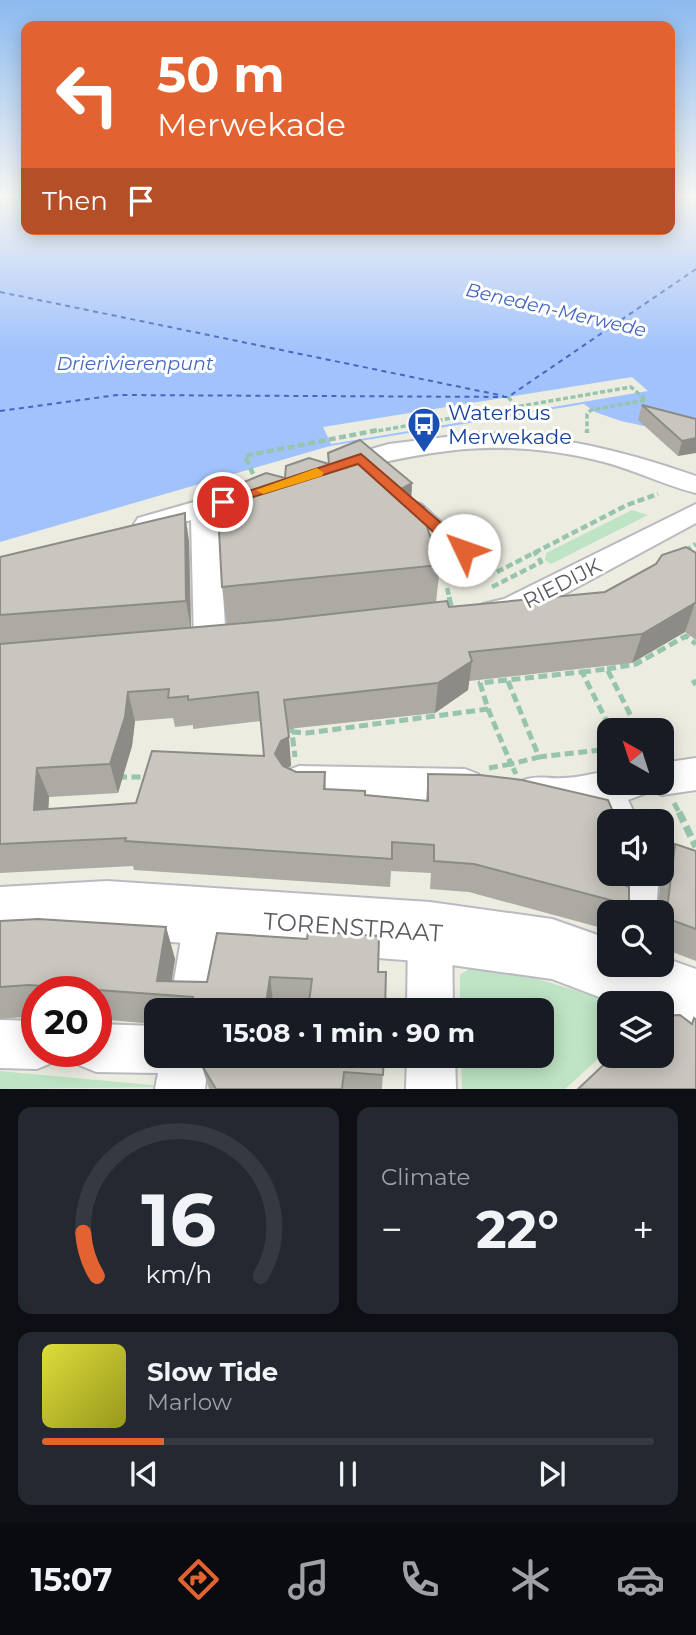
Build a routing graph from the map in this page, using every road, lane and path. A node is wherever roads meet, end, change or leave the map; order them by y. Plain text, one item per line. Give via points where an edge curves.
1 (508, 397) dead end
2 (515, 405) junction
3 (587, 450) junction
4 (323, 470) edge
5 (251, 471) dead end
6 (696, 485) edge
7 (273, 486) edge
8 (404, 497) edge
9 (652, 497) dead end
10 (204, 508) junction
11 (696, 512) edge
12 (127, 529) edge
13 (696, 544) edge
14 (683, 552) edge
15 (481, 566) junction
16 (448, 573) dead end
17 (447, 590) dead end
18 (454, 617) joint
19 (245, 639) edge
20 (696, 643) edge
21 (607, 669) junction
22 (582, 672) junction
23 (508, 681) junction
24 (631, 700) dead end
25 (623, 701) junction
26 (488, 709) junction
27 (605, 718) edge
28 (632, 718) edge
29 (290, 719) edge
30 (292, 732) junction
31 (597, 750) edge
32 (539, 757) junction
33 (112, 777) edge
34 (160, 777) edge
35 (299, 782) joint
36 (597, 788) edge
37 (672, 795) edge
38 (696, 847) edge
39 (0, 916) edge
40 (206, 916) junction
41 (430, 932) junction
42 (597, 961) edge
43 (646, 977) edge
44 (194, 998) edge
45 (430, 998) edge
46 (696, 1001) edge
47 (0, 1044) edge
48 (21, 1045) edge
49 (112, 1049) edge
50 (144, 1050) edge
51 (183, 1068) edge
52 (431, 1068) edge
53 (180, 1089) edge
54 (431, 1089) edge

1 - 2 path
2 - 3 path via 631,387 646,400 591,410 587,414
2 - 5 path via 245,456
3 - 4 street via 519,439 467,438 415,445 369,466
3 - 6 street
7 - 10 street
8 - 15 lane
9 - 15 path via 534,551 498,573
10 - 12 street
10 - 19 street via 197,643
11 - 18 street, RIEDIJK via 511,609
13 - 14 path
15 - 16 lane
17 - 18 path
20 - 21 path via 686,636 636,664
21 - 22 path
21 - 25 path
22 - 23 path
22 - 27 path
23 - 26 path via 480,683
23 - 32 path
24 - 25 path
25 - 28 path
26 - 30 path
26 - 32 path via 511,764
29 - 30 path
30 - 35 path
31 - 32 path
33 - 34 path
35 - 36 street via 475,785 562,795
37 - 38 path
39 - 40 street, TORENSTRAAT via 107,909
40 - 41 street, TORENSTRAAT
40 - 44 street
41 - 42 street, TORENSTRAAT via 552,949
41 - 45 street
43 - 46 street, TORENSTRAAT
47 - 48 street
49 - 50 street
51 - 53 street
52 - 54 street

